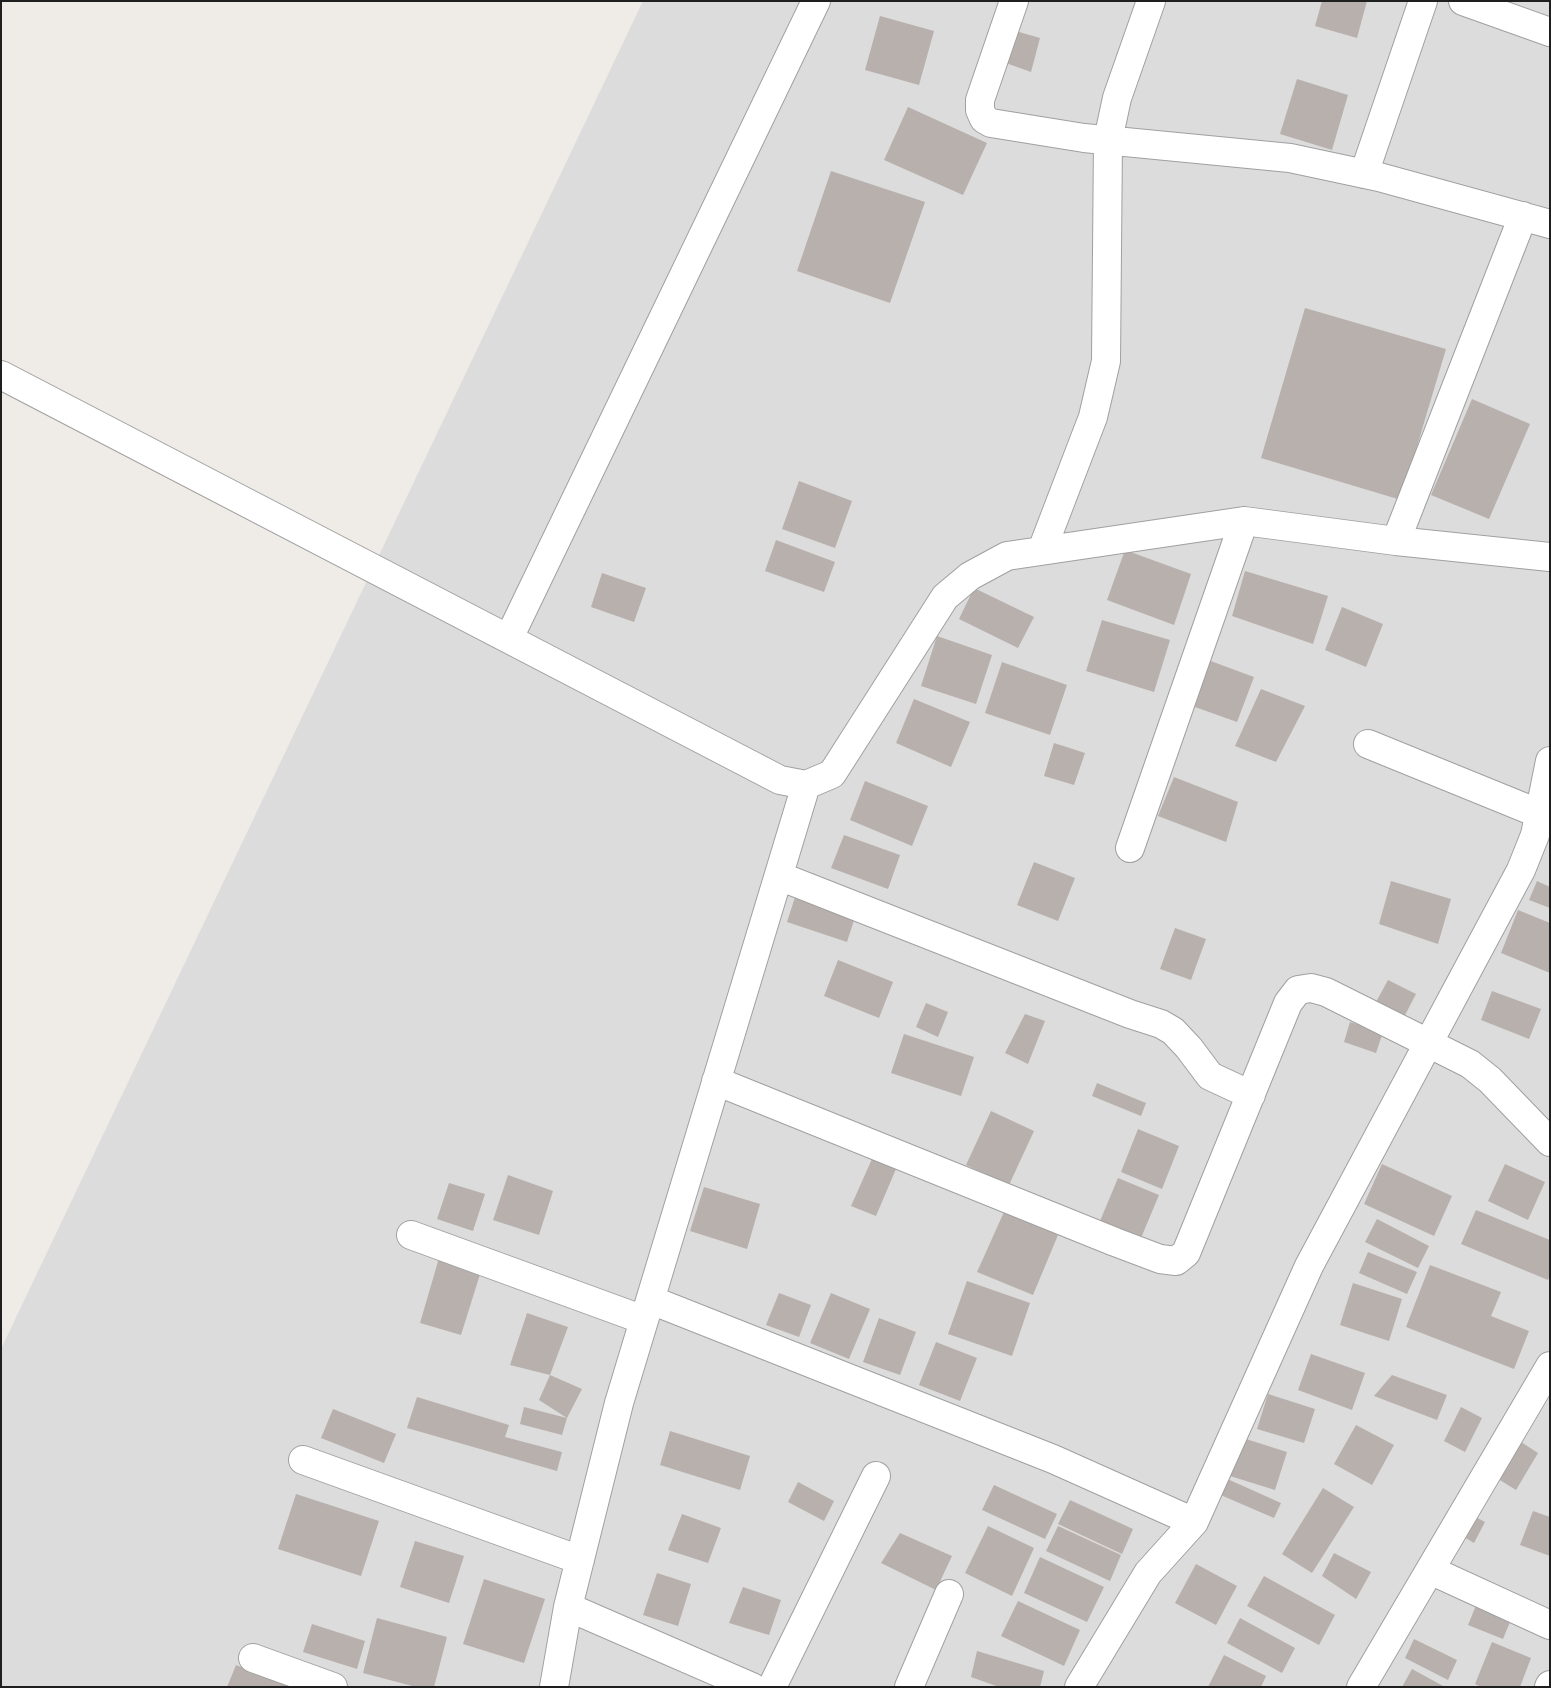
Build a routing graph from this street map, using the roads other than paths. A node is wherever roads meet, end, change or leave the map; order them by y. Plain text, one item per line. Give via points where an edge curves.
1 (816, 1) edge
2 (1014, 1) edge
3 (1151, 1) edge
4 (1423, 1) edge
5 (1462, 1) edge
6 (1550, 32) edge
7 (1108, 140) junction
8 (1364, 174) junction
9 (1523, 216) junction
10 (1550, 224) edge
11 (1, 375) edge
12 (1244, 521) junction
13 (1396, 541) junction
14 (1042, 550) junction
15 (1550, 557) edge
16 (509, 638) junction
17 (1368, 744) dead end
18 (1550, 761) edge
19 (806, 786) junction
20 (1542, 830) edge
21 (1130, 848) dead end
22 (779, 876) junction
23 (1429, 1044) junction
24 (716, 1081) junction
25 (1251, 1095) junction
26 (1550, 1142) edge
27 (412, 1235) dead end
28 (647, 1310) junction
29 (1550, 1366) edge
30 (303, 1460) dead end
31 (876, 1476) dead end
32 (1194, 1522) junction
33 (580, 1560) junction
34 (1430, 1570) junction
35 (949, 1594) dead end
36 (568, 1607) junction
37 (1550, 1625) edge
38 (253, 1658) dead end
39 (333, 1687) edge
40 (554, 1687) edge
41 (752, 1687) edge
42 (772, 1687) edge
43 (909, 1687) edge
44 (1079, 1687) edge
45 (1361, 1687) edge

1 - 16 street
2 - 7 street via 980,100 984,119
3 - 7 street via 1118,98
4 - 8 street
5 - 6 street
7 - 8 street via 1290,158
7 - 14 street via 1106,361 1094,417
8 - 9 street
9 - 10 street
9 - 13 street
11 - 16 street
12 - 13 street
12 - 14 street
12 - 21 street
13 - 15 street
14 - 19 street via 1007,556 970,576 945,598 832,774
16 - 19 street via 780,780
17 - 20 street
18 - 20 street
19 - 22 street
20 - 23 street
22 - 24 street
22 - 25 street via 1161,1024 1173,1031 1210,1076
23 - 25 street via 1326,992 1311,988 1298,990 1288,1004
23 - 26 street via 1470,1064 1490,1080
23 - 32 street via 1309,1266
24 - 25 street via 1115,1242 1160,1259 1176,1261 1186,1253
24 - 28 street
27 - 28 street
28 - 32 street via 1053,1458
28 - 33 street
29 - 34 street
30 - 33 street
31 - 42 street
32 - 44 street via 1148,1573
33 - 36 street
34 - 37 street
34 - 45 street
35 - 43 street
36 - 40 street
36 - 41 street
38 - 39 street

